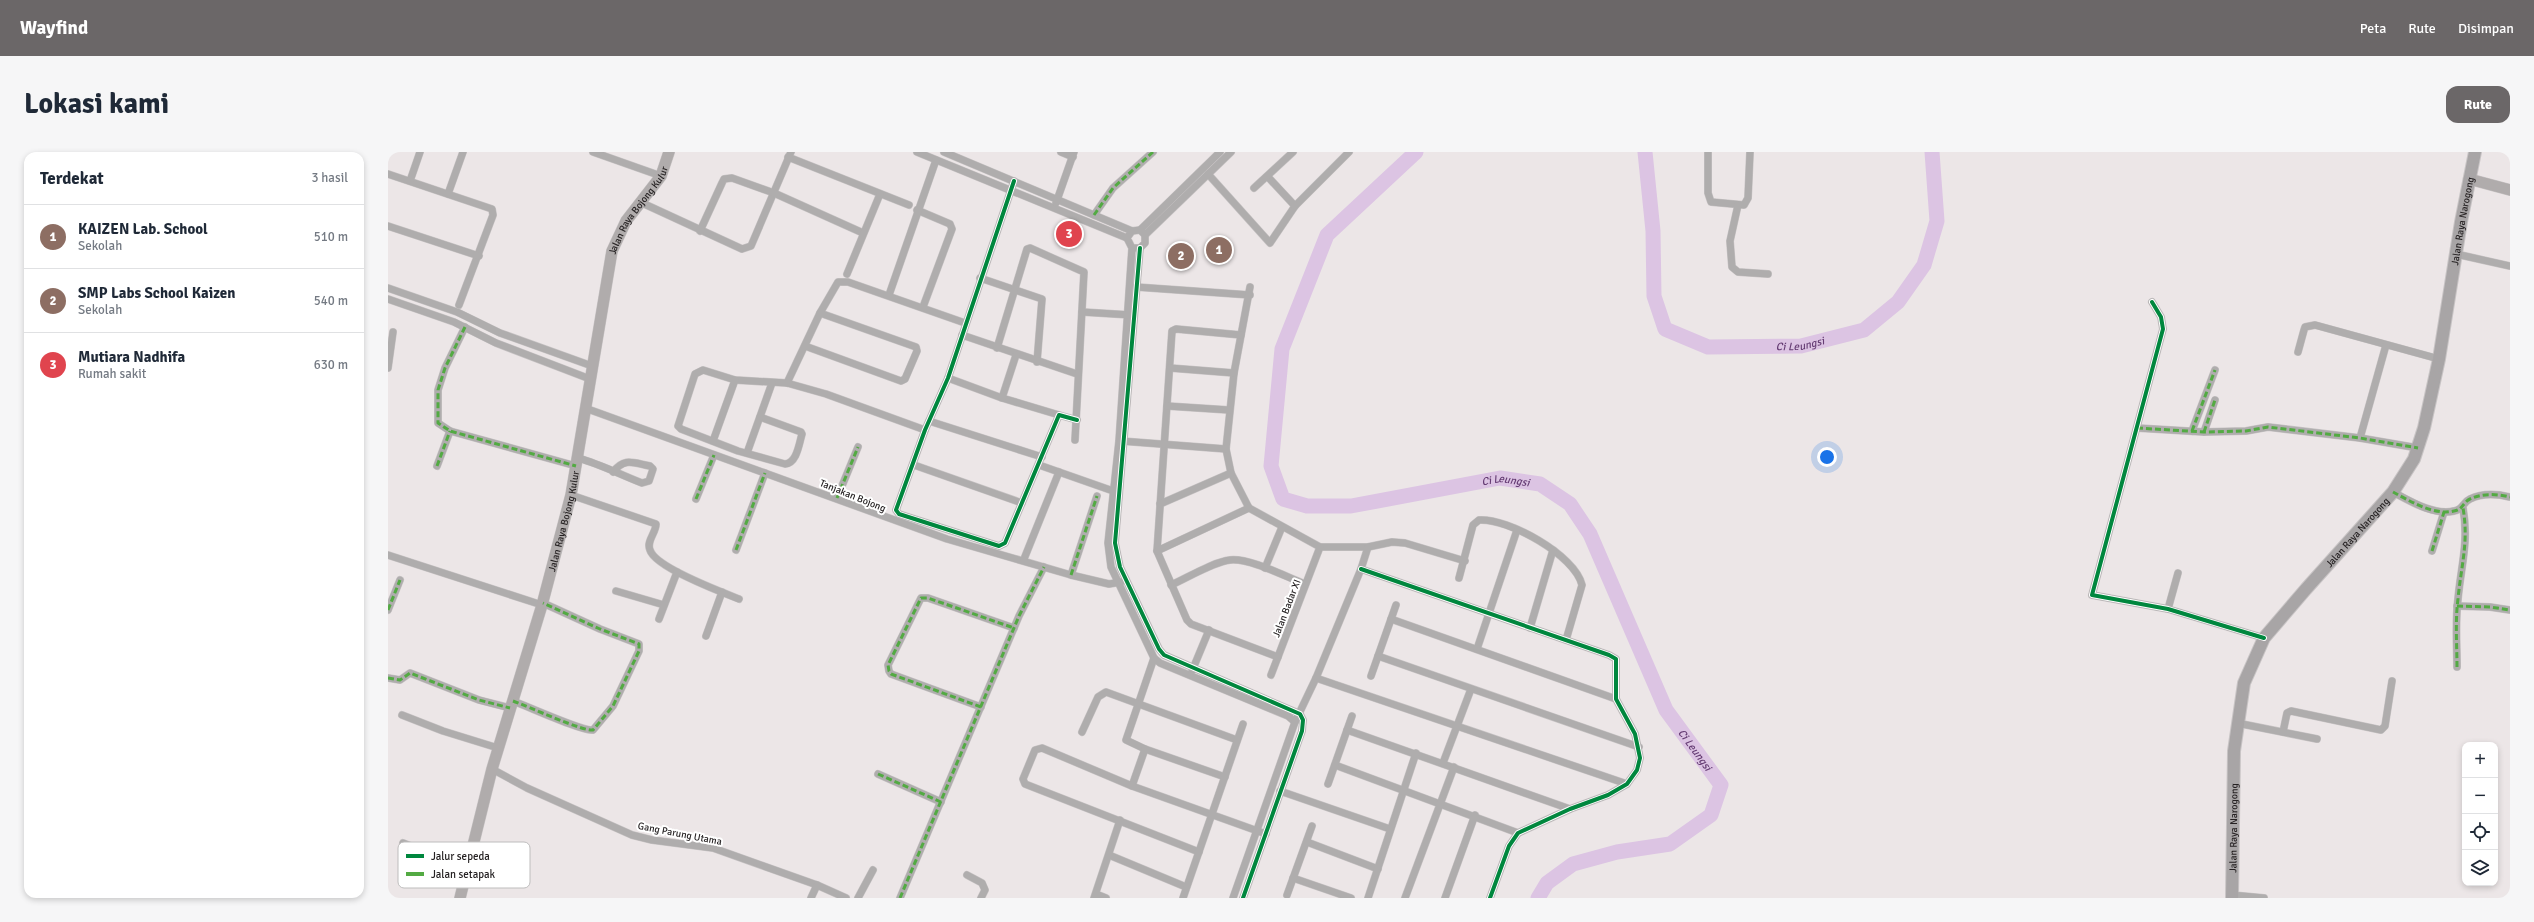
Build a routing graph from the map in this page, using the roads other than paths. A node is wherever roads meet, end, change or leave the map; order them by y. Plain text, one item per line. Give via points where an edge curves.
1 (420, 152) edge
2 (463, 152) edge
3 (593, 152) edge
4 (669, 152) edge
5 (917, 152) edge
6 (946, 152) edge
7 (1060, 152) edge
8 (1153, 152) edge
9 (1220, 152) edge
10 (1231, 152) edge
11 (1293, 152) edge
12 (1349, 152) edge
13 (1708, 152) edge
14 (1750, 152) edge
15 (2476, 152) edge
16 (789, 154) edge
17 (1074, 154) edge
18 (936, 160) junction
19 (943, 163) junction
20 (388, 174) edge
21 (1208, 174) junction
22 (661, 176) junction
23 (1268, 177) junction
24 (2469, 180) junction
25 (410, 181) junction
26 (1014, 181) junction
27 (1254, 188) dead end
28 (1011, 189) junction
29 (2510, 190) edge
30 (774, 193) junction
31 (448, 194) junction
32 (880, 194) junction
33 (1058, 200) junction
34 (640, 202) junction
35 (909, 205) dead end
36 (1738, 205) junction
37 (1295, 206) junction
38 (1054, 207) junction
39 (917, 210) junction
40 (1094, 215) junction
41 (388, 226) edge
42 (700, 231) junction
43 (1132, 231) junction
44 (863, 233) junction
45 (1143, 233) junction
46 (1127, 238) junction
47 (1136, 248) junction
48 (2456, 254) junction
49 (479, 256) junction
50 (2510, 266) edge
51 (847, 274) dead end
52 (1768, 274) dead end
53 (980, 278) junction
54 (1136, 287) junction
55 (1250, 287) dead end
56 (388, 288) edge
57 (1014, 290) junction
58 (889, 295) junction
59 (1250, 295) junction
60 (388, 299) edge
61 (2152, 302) dead end
62 (923, 306) junction
63 (458, 309) junction
64 (1082, 312) junction
65 (820, 313) junction
66 (1131, 315) junction
67 (454, 322) junction
68 (966, 323) junction
69 (465, 327) junction
70 (393, 332) dead end
71 (962, 335) junction
72 (1241, 335) junction
73 (2386, 344) junction
74 (805, 346) junction
75 (997, 348) junction
76 (2298, 352) dead end
77 (1016, 355) junction
78 (2439, 358) junction
79 (1037, 362) junction
80 (592, 366) junction
81 (388, 368) edge
82 (1170, 368) junction
83 (2215, 370) dead end
84 (1234, 373) junction
85 (1077, 374) junction
86 (948, 378) junction
87 (590, 379) junction
88 (735, 380) junction
89 (772, 382) junction
90 (787, 383) junction
91 (1002, 398) junction
92 (2215, 400) dead end
93 (1167, 406) junction
94 (585, 408) junction
95 (1229, 410) junction
96 (1059, 415) junction
97 (760, 417) junction
98 (1077, 420) junction
99 (929, 421) junction
100 (2137, 428) junction
101 (925, 430) junction
102 (450, 431) junction
103 (2192, 431) junction
104 (2204, 432) junction
105 (2360, 438) junction
106 (1075, 440) dead end
107 (1122, 441) junction
108 (713, 442) junction
109 (1163, 444) junction
110 (858, 447) dead end
111 (2418, 448) junction
112 (1226, 449) junction
113 (747, 453) junction
114 (714, 455) junction
115 (1042, 457) junction
116 (577, 462) junction
117 (1039, 465) junction
118 (437, 466) dead end
119 (914, 466) junction
120 (613, 472) junction
121 (765, 472) junction
122 (1059, 472) junction
123 (1231, 473) junction
124 (1116, 492) junction
125 (2393, 492) junction
126 (570, 495) junction
127 (1097, 496) dead end
128 (2510, 497) edge
129 (837, 498) junction
130 (696, 499) dead end
131 (1022, 503) junction
132 (1160, 504) junction
133 (1249, 508) junction
134 (2463, 508) junction
135 (2444, 512) junction
136 (1282, 527) junction
137 (1517, 530) junction
138 (1320, 547) junction
139 (1368, 547) junction
140 (736, 550) dead end
141 (1553, 550) junction
142 (1157, 551) junction
143 (2432, 551) dead end
144 (388, 555) edge
145 (1024, 558) dead end
146 (1465, 561) junction
147 (1044, 567) junction
148 (1265, 568) junction
149 (1361, 569) junction
150 (677, 572) junction
151 (2178, 574) dead end
152 (1071, 575) junction
153 (1459, 578) dead end
154 (400, 580) dead end
155 (1125, 580) junction
156 (1118, 584) junction
157 (1305, 584) junction
158 (1171, 585) junction
159 (616, 591) dead end
160 (722, 592) junction
161 (739, 599) dead end
162 (542, 604) junction
163 (664, 605) junction
164 (1396, 605) dead end
165 (2457, 606) junction
166 (2168, 609) junction
167 (388, 610) edge
168 (2510, 610) edge
169 (1488, 613) junction
170 (660, 619) dead end
171 (1391, 619) junction
172 (1014, 628) junction
173 (1530, 628) junction
174 (1209, 630) junction
175 (706, 636) dead end
176 (2264, 638) junction
177 (1566, 640) junction
178 (1476, 649) junction
179 (1378, 656) junction
180 (1278, 657) junction
181 (1154, 658) junction
182 (1193, 667) junction
183 (2457, 667) dead end
184 (1271, 675) dead end
185 (1189, 676) junction
186 (1371, 676) dead end
187 (388, 678) edge
188 (1316, 678) junction
189 (2392, 681) dead end
190 (1471, 689) junction
191 (1616, 699) junction
192 (1138, 703) junction
193 (512, 704) junction
194 (981, 707) junction
195 (402, 714) dead end
196 (1300, 714) junction
197 (1352, 716) dead end
198 (1295, 722) junction
199 (2237, 723) junction
200 (1243, 724) dead end
201 (1457, 726) junction
202 (1347, 730) junction
203 (1082, 732) dead end
204 (2283, 732) junction
205 (2317, 739) dead end
206 (1237, 740) junction
207 (1639, 747) junction
208 (498, 748) junction
209 (1145, 750) junction
210 (1416, 753) junction
211 (1443, 762) junction
212 (1335, 765) junction
213 (1454, 767) junction
214 (492, 769) junction
215 (878, 774) dead end
216 (1226, 777) junction
217 (1328, 784) dead end
218 (1626, 784) junction
219 (1132, 786) junction
220 (1403, 790) junction
221 (1280, 791) junction
222 (941, 802) junction
223 (1440, 803) junction
224 (1570, 809) junction
225 (1213, 813) junction
226 (1475, 815) junction
227 (1120, 820) junction
228 (1312, 826) dead end
229 (1390, 828) junction
230 (1257, 830) junction
231 (1518, 833) junction
232 (1266, 834) junction
233 (474, 842) edge
234 (1306, 842) junction
235 (1199, 852) junction
236 (1108, 855) junction
237 (1378, 869) junction
238 (873, 870) dead end
239 (967, 875) dead end
240 (1293, 878) junction
241 (817, 885) junction
242 (1186, 887) junction
243 (462, 888) edge
244 (1286, 895) dead end
245 (1095, 896) edge
246 (2232, 897) edge
247 (460, 898) edge
248 (811, 898) edge
249 (846, 898) edge
250 (858, 898) edge
251 (900, 898) edge
252 (981, 898) edge
253 (1106, 898) edge
254 (1183, 898) edge
255 (1234, 898) edge
256 (1243, 898) edge
257 (1351, 898) edge
258 (1368, 898) edge
259 (1405, 898) edge
260 (1445, 898) edge
261 (1490, 898) edge
262 (2264, 898) edge

1 - 25 street
2 - 31 street
3 - 22 street
4 - 22 main road, Jalan Raya Bojong Kulur
5 - 18 street
6 - 19 street
6 - 26 street
7 - 17 street
8 - 40 street via 1113,188
9 - 45 street
10 - 21 street
11 - 23 street
12 - 37 street
13 - 36 street via 1708,198 1713,203
14 - 36 street via 1748,198 1746,204
15 - 24 main road, Jalan Raya Narogong
16 - 30 street
16 - 32 street
17 - 33 street
18 - 19 street
18 - 39 street
19 - 28 street
20 - 25 street
21 - 37 street via 1270,243
21 - 45 street
22 - 34 main road, Jalan Raya Bojong Kulur
23 - 27 street
23 - 37 street
24 - 29 main road
24 - 48 main road, Jalan Raya Narogong
25 - 31 street
26 - 28 street
26 - 33 street
28 - 38 street
28 - 53 street
30 - 42 street via 732,178 724,179
30 - 42 street via 749,248 742,249
30 - 44 street
31 - 49 street via 492,209 493,215
32 - 35 street
32 - 44 street
33 - 38 street
33 - 40 street
34 - 42 street
34 - 80 main road, Jalan Raya Bojong Kulur via 617,236 612,251
36 - 52 street via 1730,241 1732,267 1738,272
38 - 46 street
39 - 58 street
39 - 62 street via 950,224 952,229
40 - 43 street
41 - 49 street
43 - 45 street
43 - 46 street
44 - 51 street
45 - 47 street via 1145,243
46 - 47 street
47 - 54 street
47 - 66 street
48 - 50 street
48 - 78 main road, Jalan Raya Narogong
49 - 63 street
53 - 57 street
53 - 68 street
54 - 59 street
54 - 66 street
55 - 59 street
56 - 63 street
57 - 64 street via 1027,249 1030,248 1084,272
57 - 75 street
57 - 79 street via 1043,301
58 - 62 street
58 - 65 street via 841,281 834,284
59 - 72 street
60 - 67 street
61 - 100 street via 2161,317 2163,329
62 - 68 street
63 - 67 street
63 - 80 street via 500,333
64 - 66 street
64 - 85 street
65 - 74 street
65 - 74 street via 916,347 917,352 905,379 901,381
66 - 107 street
67 - 69 street
68 - 71 street
69 - 87 street via 496,343
69 - 102 street via 445,368 438,390 438,423
70 - 81 street
71 - 75 street
71 - 86 street
72 - 82 street via 1174,329
72 - 84 street
73 - 76 street via 2309,325 2304,330
73 - 78 street
73 - 105 street
74 - 90 street
75 - 77 street
77 - 79 street
77 - 91 street
78 - 111 main road, Jalan Raya Narogong
79 - 85 street
80 - 87 main road, Jalan Raya Bojong Kulur
82 - 84 street
82 - 93 street
83 - 103 street
84 - 95 street
85 - 98 street
86 - 91 street
86 - 99 street
87 - 94 main road, Jalan Raya Bojong Kulur
88 - 89 street
88 - 108 street
88 - 108 street via 708,370 695,374 678,426
89 - 90 street
89 - 97 street
90 - 101 street via 826,394
91 - 96 street
92 - 104 street
93 - 95 street
93 - 109 street
94 - 114 street, Tanjakan Bojong
94 - 116 main road, Jalan Raya Bojong Kulur
95 - 112 street
96 - 98 street
96 - 115 street
97 - 113 street
97 - 113 street via 801,432 794,459 785,464
98 - 106 street
99 - 101 street
99 - 115 street
100 - 103 street
100 - 166 street via 2092,595
101 - 119 street
102 - 116 street
102 - 118 street
103 - 104 street
104 - 105 street via 2246,431 2268,427
105 - 111 street
107 - 109 street
107 - 124 street
108 - 113 street
109 - 112 street
109 - 132 street
110 - 129 street
111 - 125 main road, Jalan Raya Narogong
112 - 123 street
114 - 121 street, Tanjakan Bojong
114 - 130 street
115 - 117 street
116 - 120 street
116 - 126 main road, Jalan Raya Bojong Kulur
117 - 122 street
117 - 131 street
119 - 131 street
119 - 131 street via 897,504 896,510 899,514 1000,546 1005,543
120 - 120 street via 619,465 627,462 650,466 653,469 649,481 642,484
121 - 129 street, Tanjakan Bojong
121 - 140 street
122 - 124 street
122 - 145 street
123 - 132 street
123 - 133 street
124 - 155 street via 1116,543
124 - 156 street via 1108,543 1111,567
125 - 135 street via 2428,508
125 - 176 main road, Jalan Raya Narogong
126 - 150 street via 656,524 649,544 650,551
126 - 162 main road, Jalan Raya Bojong Kulur
127 - 152 street
128 - 134 street via 2480,496 2470,499
129 - 147 street, Tanjakan Bojong via 890,520 947,539
132 - 142 street
133 - 136 street
133 - 142 street
134 - 135 street
134 - 165 street via 2466,546
135 - 143 street
136 - 138 street
136 - 148 street
137 - 141 street
137 - 146 street via 1484,520 1475,522
137 - 169 street
138 - 139 street
138 - 157 street, Jalan Badar XI
139 - 146 street via 1392,542 1406,543
139 - 149 street
141 - 173 street
141 - 177 street via 1568,562 1582,585
142 - 158 street
144 - 162 street
146 - 153 street
147 - 152 street, Tanjakan Bojong
147 - 172 street
148 - 157 street
148 - 158 street via 1228,560
149 - 169 street
149 - 188 street
150 - 160 street
150 - 163 street
151 - 166 street
152 - 156 street, Tanjakan Bojong
154 - 167 street
155 - 156 street
155 - 182 street via 1159,649 1171,660
156 - 181 street
157 - 180 street, Jalan Badar XI
158 - 174 street via 1187,620
159 - 163 street
160 - 161 street
160 - 175 street
162 - 193 main road, Jalan Raya Bojong Kulur
162 - 193 street via 638,644 639,651 613,706 593,730 588,731 553,716
163 - 170 street
164 - 171 street
165 - 168 street
165 - 183 street
166 - 176 street
169 - 173 street
169 - 178 street
171 - 178 street
171 - 179 street
172 - 194 street
172 - 194 street via 928,598 921,598 888,665 892,674
173 - 177 street
174 - 180 street
174 - 182 street
176 - 199 main road, Jalan Raya Narogong via 2244,684
177 - 191 street via 1609,655 1616,660
178 - 191 street
179 - 186 street
179 - 190 street
180 - 184 street, Jalan Badar XI
181 - 185 street via 1166,668
181 - 192 street
182 - 185 street
182 - 196 street
185 - 198 street via 1288,716
187 - 193 street via 400,680 410,673 479,700
188 - 196 street
188 - 201 street
189 - 204 street via 2385,726 2381,730 2291,710 2287,713
190 - 201 street
190 - 207 street
191 - 207 street via 1635,734
192 - 203 street via 1102,693 1098,696
192 - 206 street
192 - 209 street via 1125,739
193 - 208 main road, Jalan Raya Bojong Kulur
194 - 222 street
195 - 208 street via 443,731
196 - 198 street
196 - 221 street via 1303,726
197 - 202 street
198 - 230 street
199 - 204 street
199 - 246 main road, Jalan Raya Narogong via 2233,775
200 - 206 street
201 - 211 street
201 - 218 street
202 - 210 street
202 - 212 street
204 - 205 street
206 - 216 street
207 - 218 street via 1637,770
208 - 214 main road, Jalan Raya Bojong Kulur
209 - 216 street
209 - 219 street
210 - 211 street
210 - 220 street
211 - 213 street
212 - 217 street
212 - 220 street
213 - 223 street
213 - 224 street
214 - 233 main road, Jalan Raya Bojong Kulur
214 - 241 street, Gang Parung Utama via 527,788 632,835 714,848
215 - 222 street
216 - 225 street
218 - 224 street via 1608,795
219 - 225 street
219 - 227 street via 1040,747 1035,750 1023,779 1027,786
220 - 223 street
220 - 229 street
221 - 229 street
221 - 232 street
222 - 251 street
223 - 226 street
223 - 259 street
224 - 231 street
225 - 230 street
225 - 235 street
226 - 231 street
226 - 260 street
227 - 235 street
227 - 236 street
228 - 234 street
229 - 237 street
230 - 232 street
230 - 255 street
231 - 261 street via 1509,846
232 - 256 street
234 - 237 street
234 - 240 street
235 - 242 street
236 - 242 street
236 - 245 street
237 - 258 street
238 - 250 street
239 - 252 street via 982,883 985,890
240 - 244 street
240 - 257 street
241 - 248 street
241 - 249 street, Gang Parung Utama
242 - 254 street
243 - 247 main road, Jalan Raya Bojong Kulur
245 - 253 street
246 - 262 street

